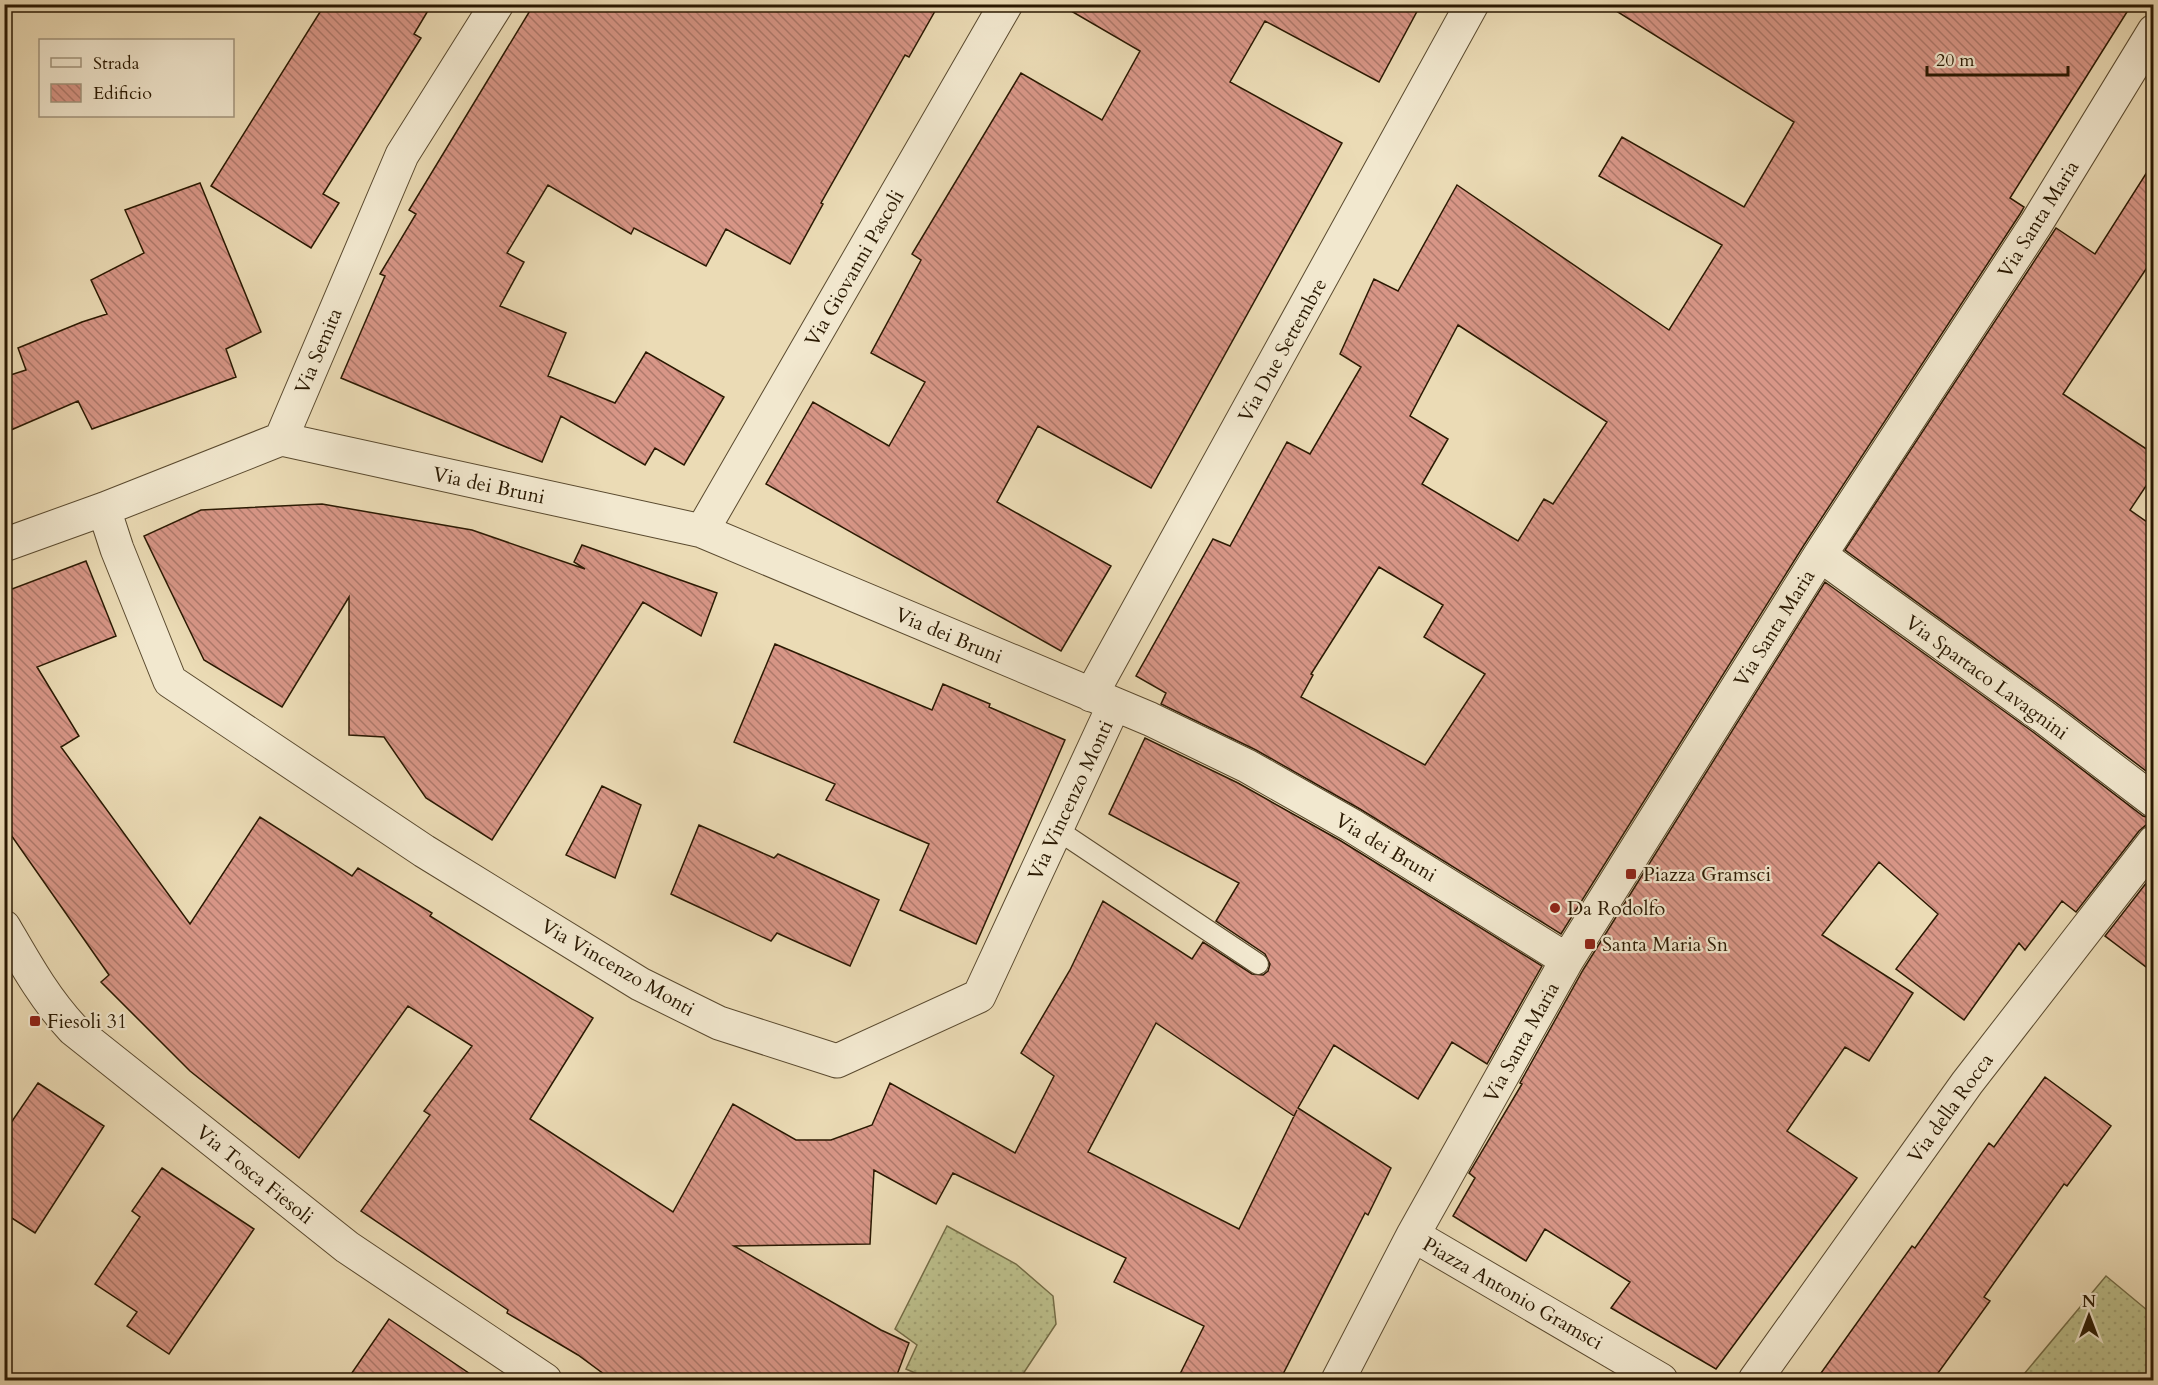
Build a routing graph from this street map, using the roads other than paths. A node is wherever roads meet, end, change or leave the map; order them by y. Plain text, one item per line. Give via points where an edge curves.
1 (497, 4) edge
2 (1006, 4) edge
3 (1472, 4) edge
4 (2154, 31) edge
5 (281, 440) junction
6 (104, 509) junction
7 (702, 531) junction
8 (4, 545) edge
9 (1820, 555) junction
10 (1102, 700) junction
11 (2154, 801) edge
12 (1056, 829) junction
13 (2154, 842) edge
14 (4, 927) edge
15 (1567, 960) junction
16 (1258, 964) dead end
17 (1413, 1235) junction
18 (545, 1380) edge
19 (1338, 1380) edge
20 (1661, 1380) edge
21 (1755, 1380) edge

1 - 5 street, Via Semita via 402,155
2 - 7 street, Via Giovanni Pascoli
3 - 10 street, Via Due Settembre
4 - 9 street, Via Santa Maria via 2036,224
5 - 6 street
5 - 7 street, Via dei Bruni
6 - 8 street
6 - 12 street, Via Vincenzo Monti via 170,681 424,851 640,984 719,1023 837,1061 979,996
7 - 10 street, Via dei Bruni
9 - 11 street, Via Spartaco Lavagnini
9 - 15 street, Via Santa Maria
10 - 12 street, Via Vincenzo Monti
10 - 15 street, Via dei Bruni via 1247,766 1351,825
12 - 16 lane
13 - 21 street, Via della Rocca via 1967,1083
14 - 18 street, Via Tosca Fiesoli via 40,990 73,1029 347,1247
15 - 17 street, Via Santa Maria
17 - 19 street, Piazza Antonio Gramsci
17 - 20 street, Piazza Antonio Gramsci

